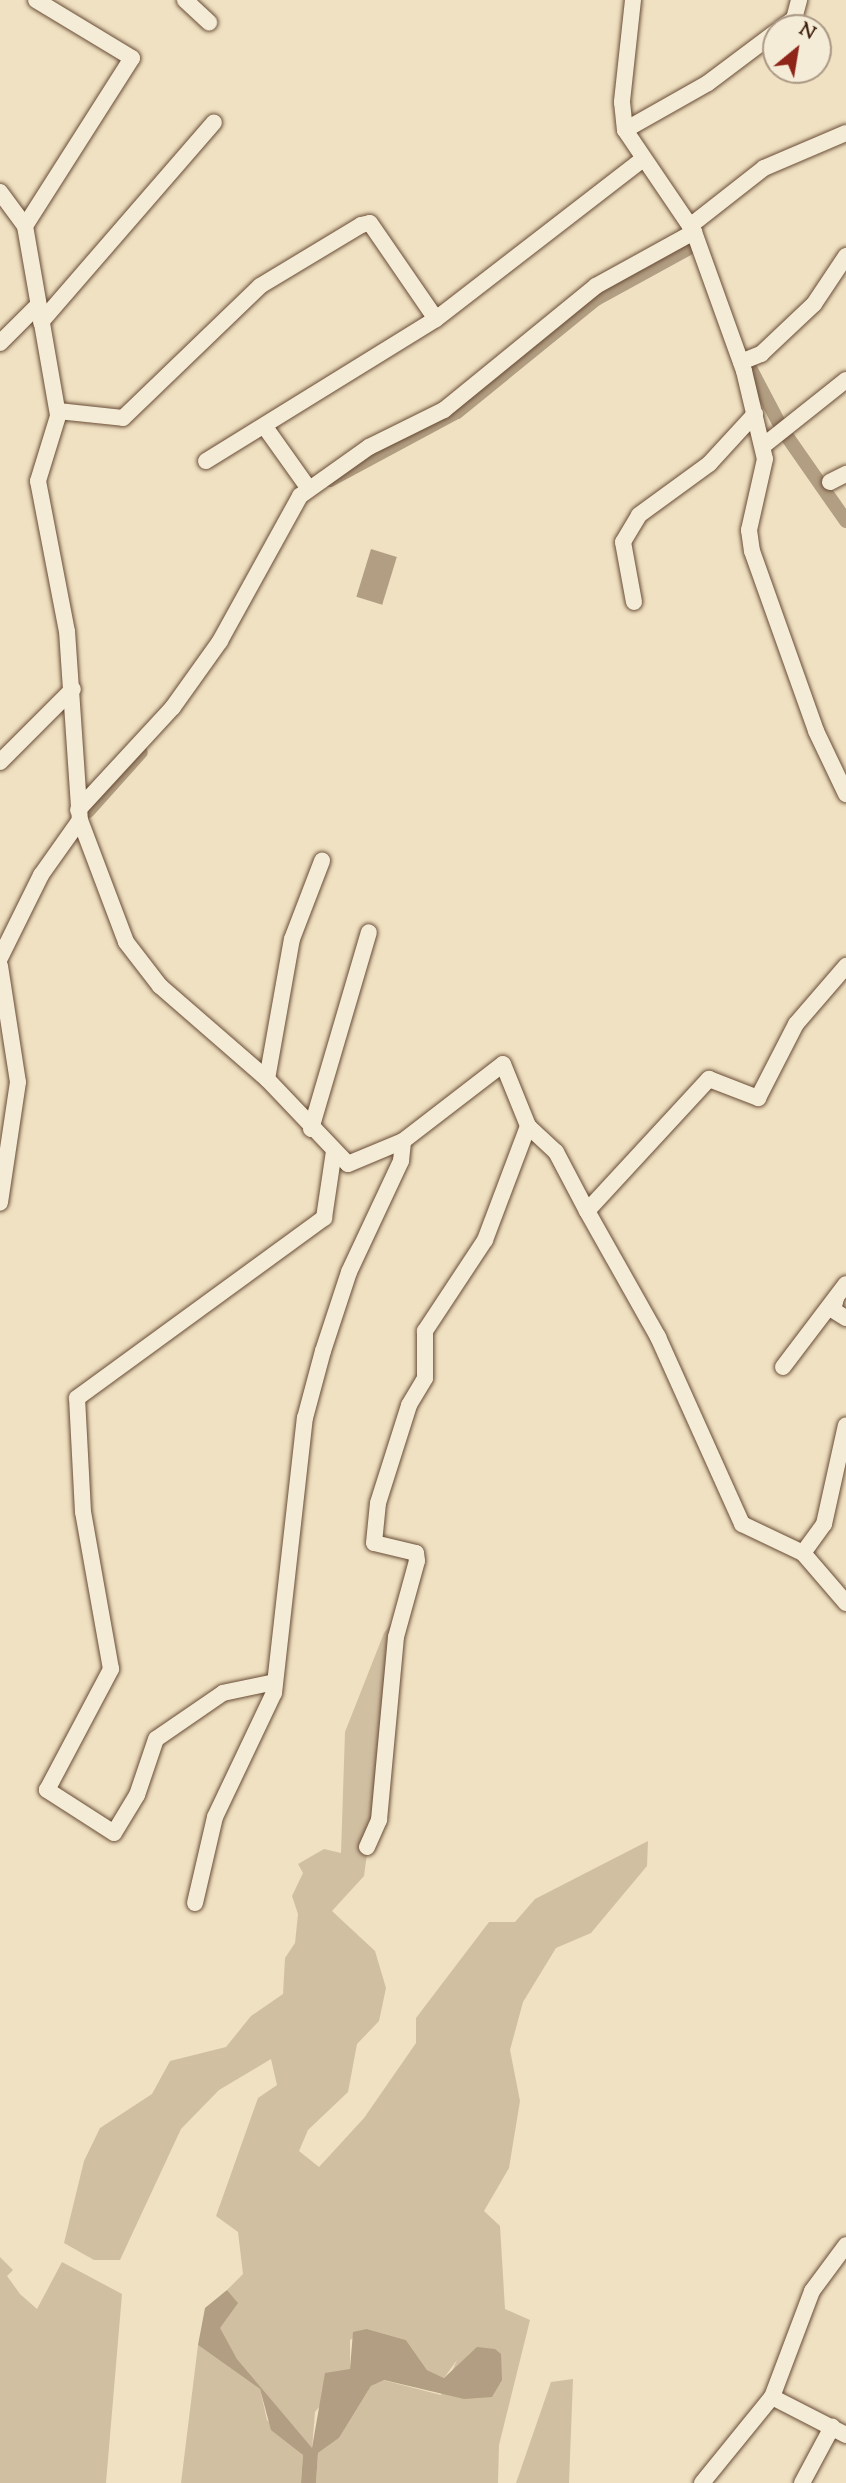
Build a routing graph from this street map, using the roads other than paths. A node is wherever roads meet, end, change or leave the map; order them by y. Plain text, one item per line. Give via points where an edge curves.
1 (36, 0) edge
2 (185, 0) edge
3 (633, 0) edge
4 (209, 22) dead end
5 (762, 42) edge
6 (214, 122) dead end
7 (625, 130) junction
8 (846, 133) edge
9 (642, 160) junction
10 (0, 192) edge
11 (25, 226) junction
12 (692, 229) junction
13 (846, 257) edge
14 (38, 305) junction
15 (436, 319) junction
16 (41, 322) junction
17 (0, 343) edge
18 (741, 362) junction
19 (846, 380) edge
20 (58, 411) junction
21 (755, 414) junction
22 (265, 427) junction
23 (763, 446) junction
24 (206, 461) dead end
25 (846, 474) edge
26 (831, 482) dead end
27 (309, 489) junction
28 (634, 602) dead end
29 (74, 689) junction
30 (0, 762) edge
31 (846, 794) edge
32 (79, 815) junction
33 (322, 861) dead end
34 (369, 932) dead end
35 (0, 958) edge
36 (846, 966) edge
37 (0, 967) edge
38 (267, 1079) junction
39 (528, 1126) junction
40 (311, 1129) junction
41 (402, 1141) junction
42 (334, 1150) junction
43 (0, 1203) edge
44 (587, 1212) junction
45 (846, 1284) edge
46 (836, 1298) junction
47 (846, 1318) edge
48 (783, 1367) dead end
49 (846, 1428) edge
50 (803, 1553) junction
51 (846, 1603) edge
52 (275, 1682) junction
53 (367, 1847) dead end
54 (195, 1903) dead end
55 (846, 2245) edge
56 (772, 2398) junction
57 (839, 2431) edge
58 (804, 2479) edge
59 (702, 2483) edge
60 (821, 2483) edge

1 - 11 street via 132,58
2 - 4 street
3 - 7 street via 622,102
5 - 7 street via 708,83
6 - 16 street
7 - 9 street
8 - 12 street via 764,168
9 - 12 street
9 - 15 street
10 - 11 street
11 - 14 street
12 - 18 street
12 - 27 street via 596,286 444,410 369,447
13 - 18 street via 814,304 761,354
14 - 16 street
14 - 17 street
15 - 20 street via 369,223 260,286 123,418
15 - 22 street
16 - 20 street
18 - 21 street
19 - 23 street
20 - 29 street via 38,481
21 - 23 street
21 - 28 street via 709,464 639,515 623,542
22 - 24 street
22 - 27 street
23 - 31 street via 765,482 749,530 752,551 816,731
25 - 26 street
27 - 32 street via 220,641 173,707
29 - 30 street
29 - 32 street
32 - 35 street via 41,875
32 - 38 street via 126,942 160,986
33 - 38 street via 292,939
34 - 40 street
36 - 44 street via 796,1024 758,1098 709,1079
37 - 43 street via 18,1082
38 - 40 street
39 - 41 street via 503,1064
39 - 44 street via 556,1152
39 - 53 street via 485,1240 425,1331 425,1377 409,1405 378,1503 374,1543 416,1553 417,1561 396,1637 379,1820
40 - 42 street
41 - 42 street via 348,1164
41 - 52 street via 401,1161 349,1272 306,1419
42 - 52 street via 324,1218 77,1398 83,1512 111,1669 47,1790 114,1833 137,1796 156,1739 223,1693
44 - 50 street via 658,1337 742,1524
45 - 46 street
46 - 47 street via 833,1310
46 - 48 street
49 - 50 street via 824,1524
50 - 51 street
52 - 54 street via 215,1818
55 - 56 street via 812,2291
56 - 57 street
56 - 59 street
57 - 58 street
58 - 60 street

